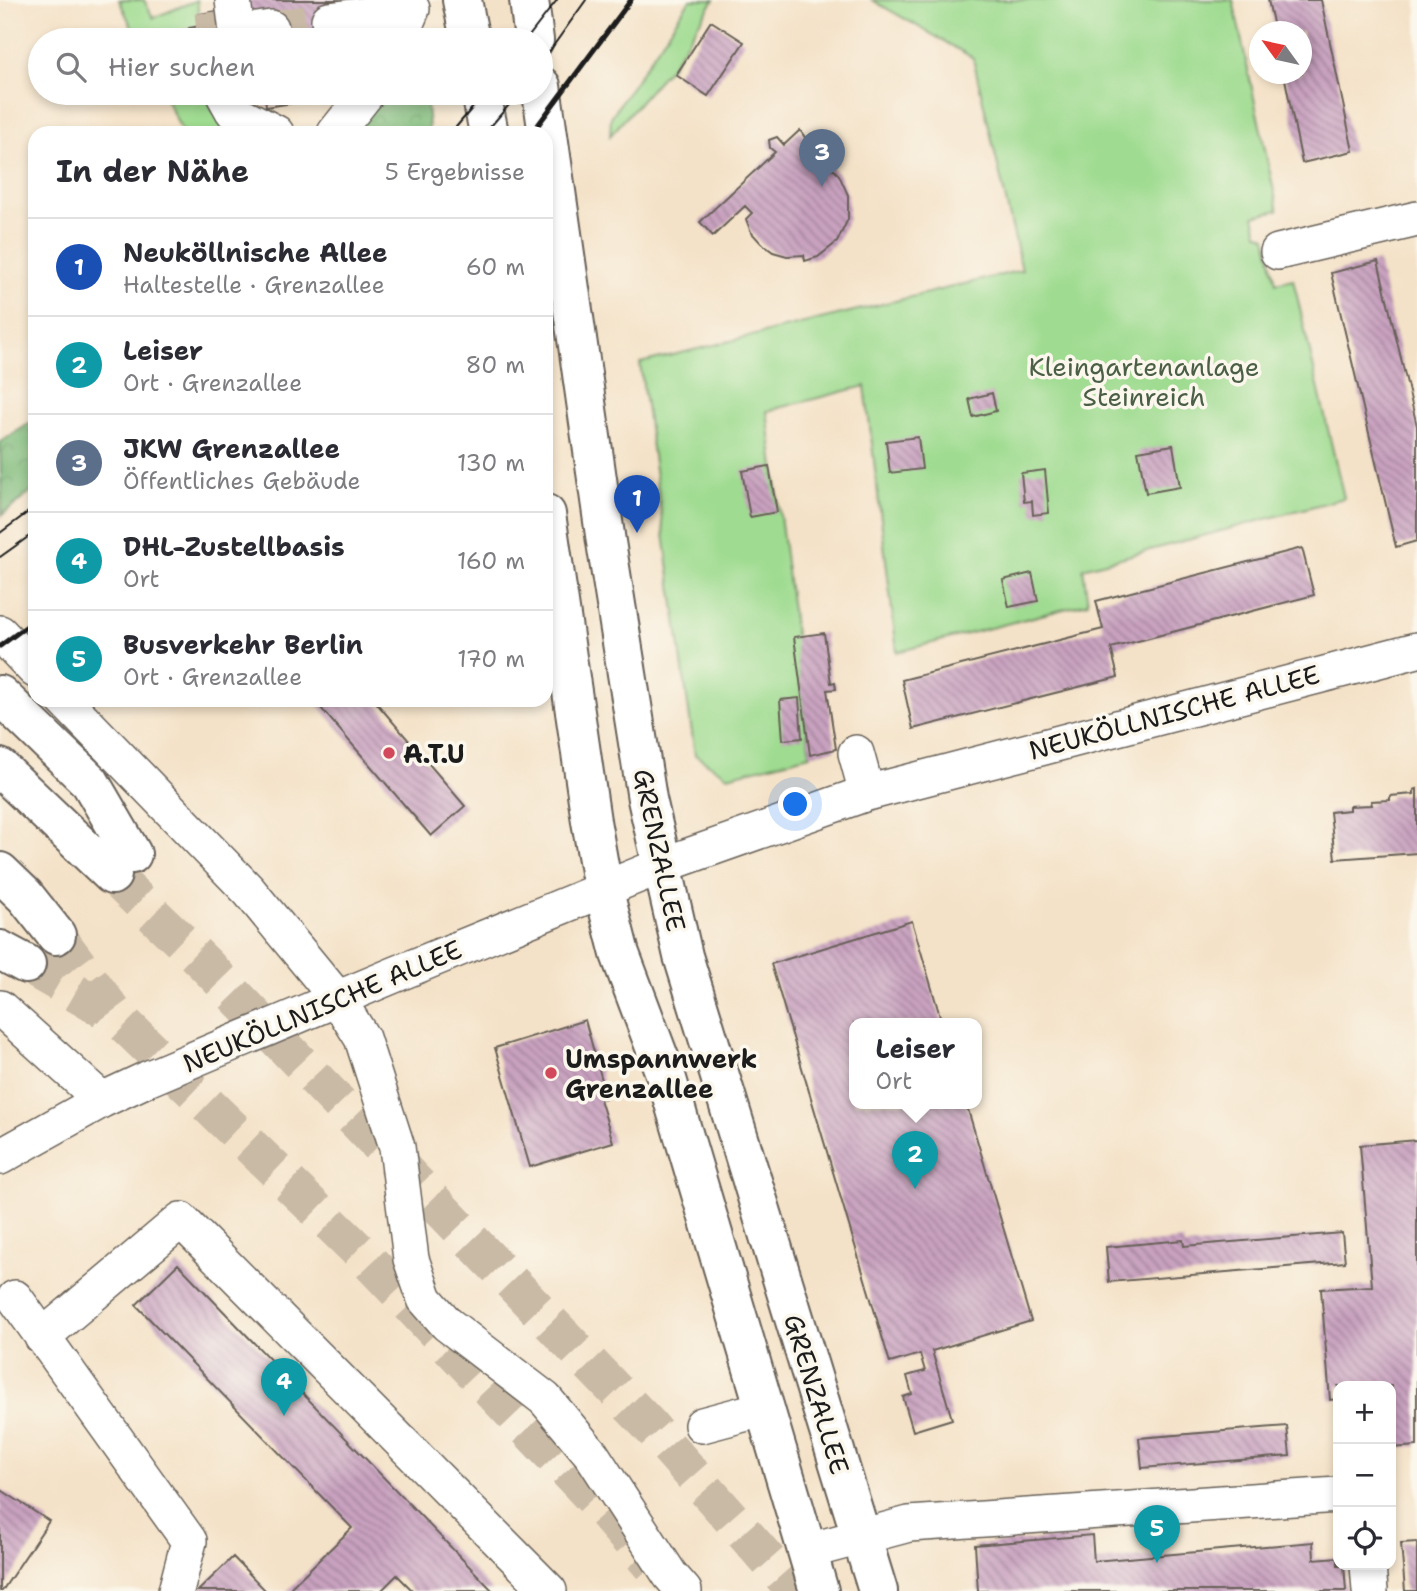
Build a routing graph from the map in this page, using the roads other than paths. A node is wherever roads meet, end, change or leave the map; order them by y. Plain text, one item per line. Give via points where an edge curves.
1 (462, 0) edge
2 (529, 0) edge
3 (341, 14) tunnel mouth
4 (404, 28) edge
5 (468, 28) edge
6 (532, 28) edge
7 (230, 105) edge
8 (357, 105) edge
9 (483, 105) edge
10 (544, 105) edge
11 (257, 115) edge
12 (341, 126) edge
13 (488, 126) edge
14 (547, 126) edge
15 (553, 170) edge
16 (1417, 219) edge
17 (1278, 252) dead end
18 (553, 562) edge
19 (0, 633) edge
20 (1417, 650) edge
21 (28, 663) edge
22 (0, 695) edge
23 (71, 707) edge
24 (856, 753) dead end
25 (0, 768) edge
26 (867, 793) junction
27 (663, 866) junction
28 (0, 872) edge
29 (603, 888) junction
30 (56, 935) tunnel mouth
31 (337, 998) junction
32 (0, 1008) edge
33 (102, 1100) junction
34 (0, 1157) edge
35 (16, 1298) dead end
36 (42, 1337) junction
37 (766, 1408) junction
38 (702, 1425) dead end
39 (1333, 1495) edge
40 (861, 1536) junction
41 (808, 1551) junction
42 (1368, 1570) edge
43 (176, 1591) edge
44 (549, 1591) edge
45 (684, 1591) edge
46 (819, 1591) edge
47 (878, 1591) edge
48 (1370, 1591) edge

1 - 5 main road
2 - 6 main road
3 - 4 street via 412,9
7 - 11 street via 233,111
8 - 12 street
9 - 13 main road
10 - 14 main road, GRENZALLEE
15 - 27 main road, GRENZALLEE via 604,529 647,799
16 - 17 street
18 - 29 main road, GRENZALLEE
19 - 21 street
20 - 26 street, NEUKÖLLNISCHE ALLEE
22 - 25 main road via 90,782 122,865
23 - 31 street via 249,891
24 - 26 street
26 - 27 street, NEUKÖLLNISCHE ALLEE
27 - 29 street, NEUKÖLLNISCHE ALLEE
27 - 40 main road, GRENZALLEE via 683,956
28 - 30 main road
29 - 31 street, NEUKÖLLNISCHE ALLEE
29 - 37 main road, GRENZALLEE via 624,968 666,1076
31 - 33 street, NEUKÖLLNISCHE ALLEE
31 - 45 street via 362,1038 397,1147 411,1259 425,1299 447,1324 545,1399 592,1455
32 - 33 street
33 - 34 street, NEUKÖLLNISCHE ALLEE
35 - 36 street
36 - 43 street via 189,1541
36 - 44 street via 181,1220
37 - 38 street
37 - 41 main road, GRENZALLEE
39 - 40 street via 909,1524
40 - 41 street
40 - 47 main road, GRENZALLEE
41 - 46 main road, GRENZALLEE
42 - 48 street

